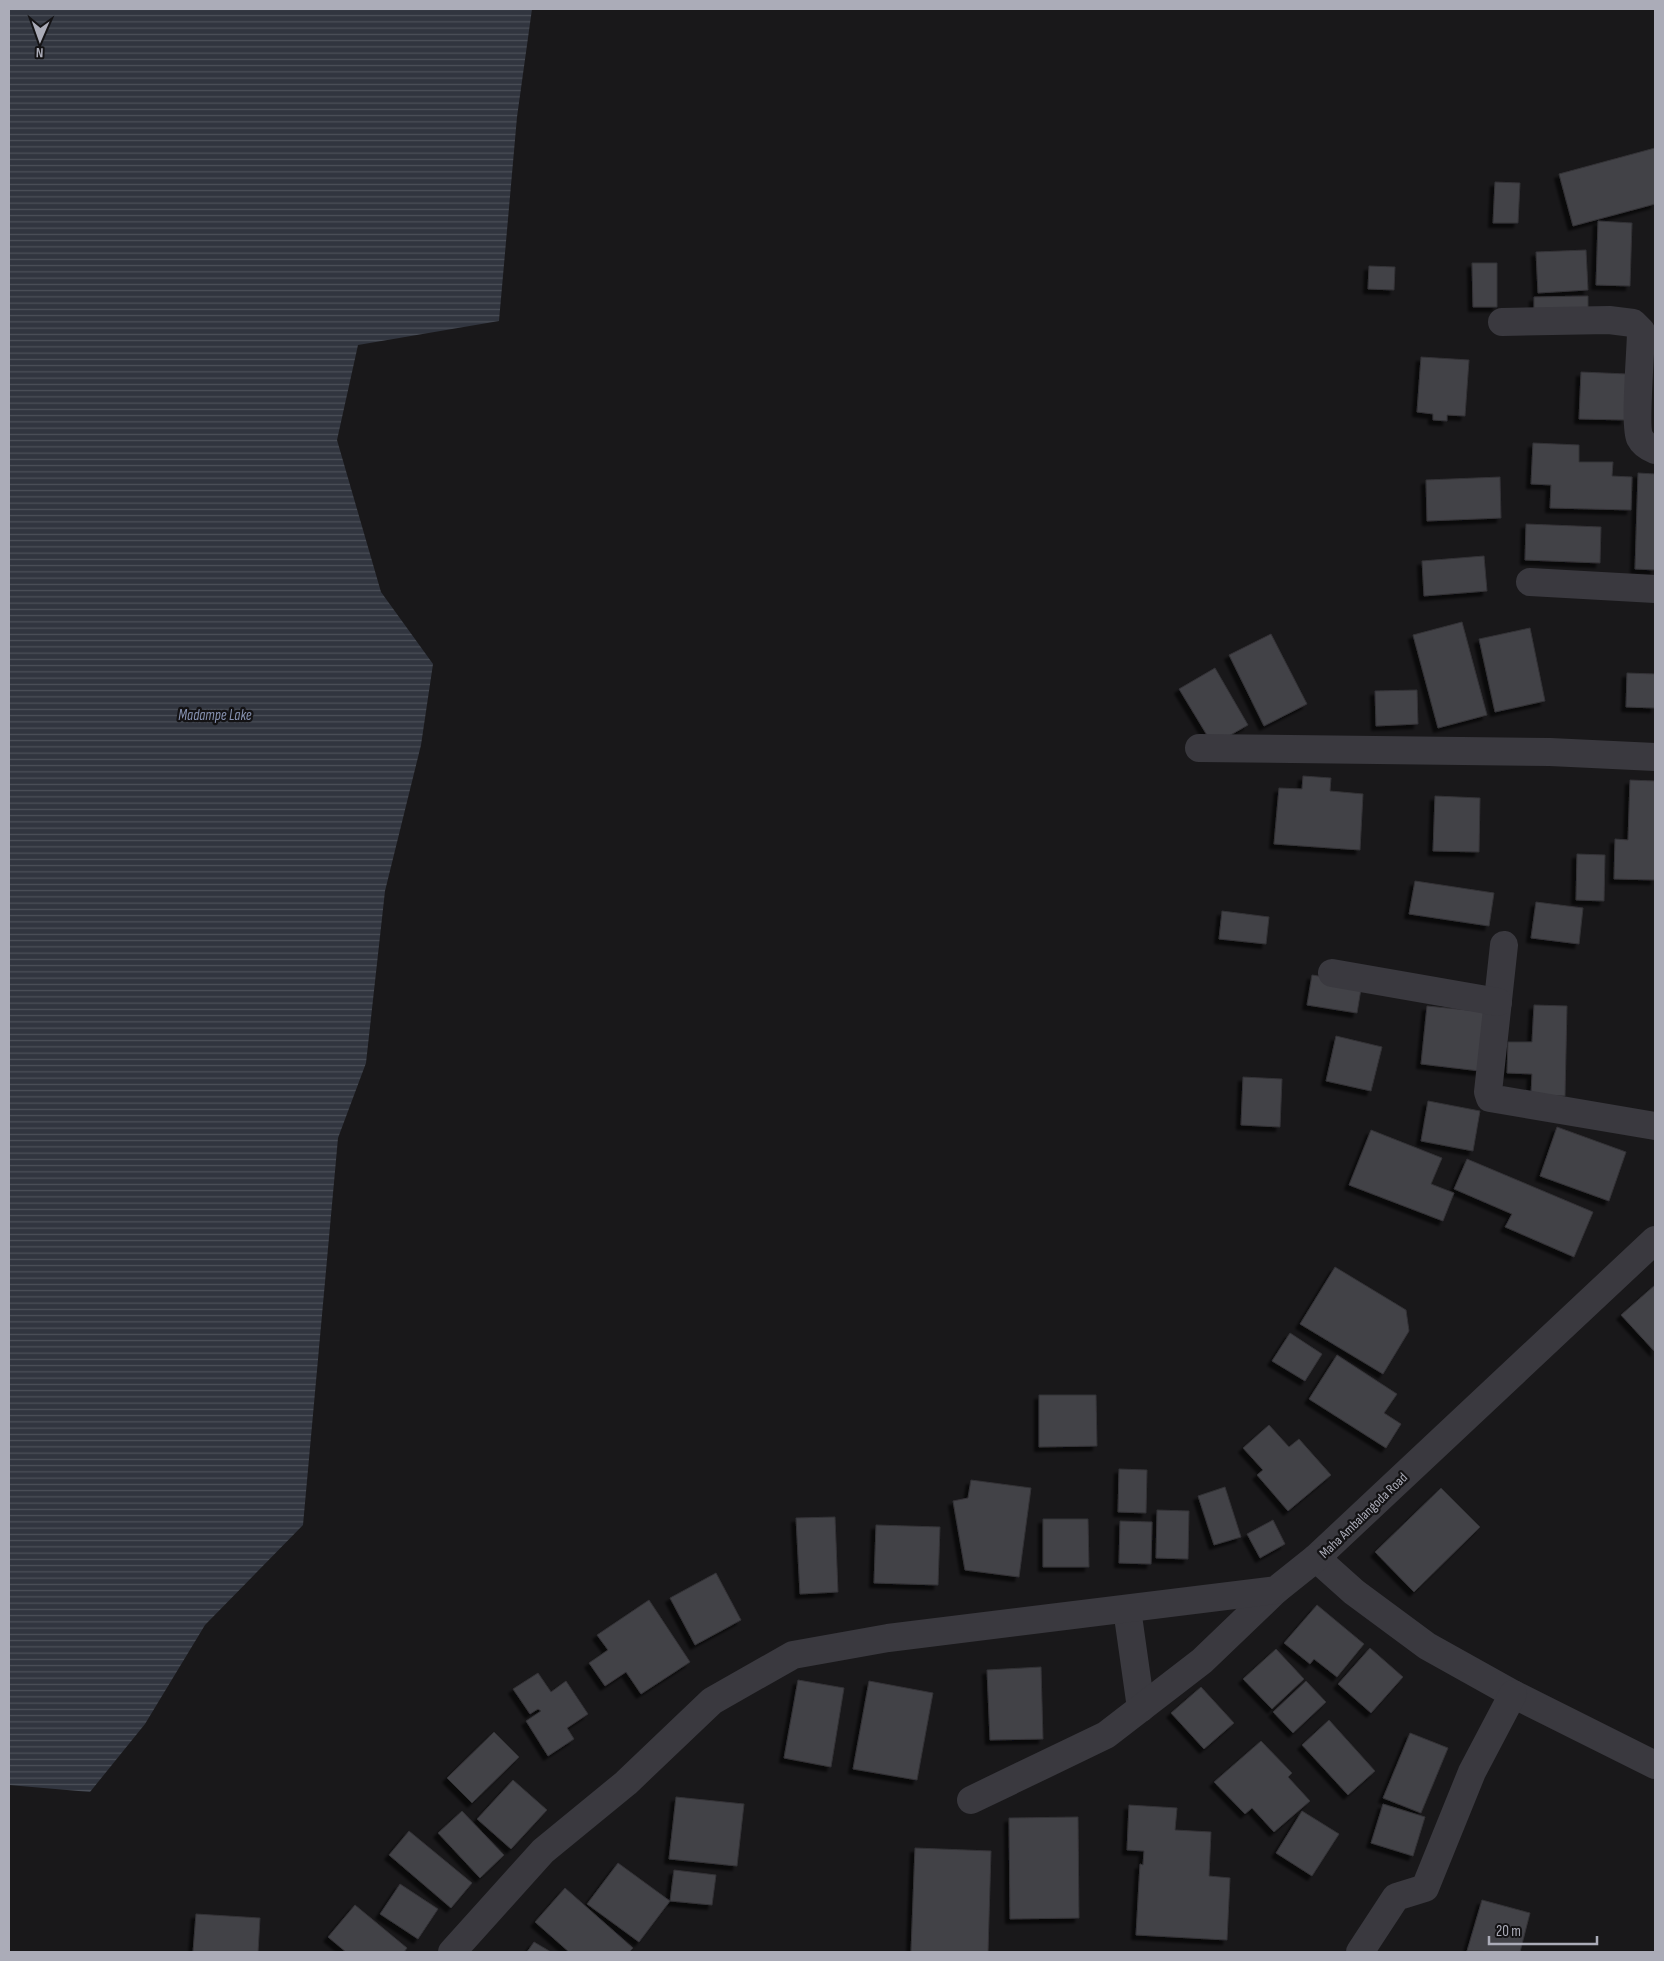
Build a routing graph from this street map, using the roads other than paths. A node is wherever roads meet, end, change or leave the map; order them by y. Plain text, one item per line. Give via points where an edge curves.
1 (1502, 322) dead end
2 (1655, 450) edge
3 (1530, 582) dead end
4 (1655, 589) edge
5 (1200, 748) dead end
6 (1655, 757) edge
7 (1504, 945) dead end
8 (1332, 973) dead end
9 (1498, 1002) junction
10 (1655, 1126) edge
11 (1655, 1240) edge
12 (1316, 1558) junction
13 (1276, 1590) junction
14 (1127, 1609) junction
15 (1513, 1694) junction
16 (1141, 1708) junction
17 (1655, 1765) edge
18 (971, 1800) dead end
19 (452, 1952) edge
20 (1360, 1952) edge

1 - 2 street via 1609,320 1633,323 1641,331 1640,438
3 - 4 street
5 - 6 street via 1550,752
7 - 9 street
8 - 9 street
9 - 10 street via 1490,1098
11 - 12 street, Maha Ambalangoda Road
12 - 13 street
12 - 15 street, Maha Ambalangoda Road via 1354,1592 1426,1646
13 - 14 street
13 - 16 street via 1202,1660
14 - 16 street
14 - 19 street via 888,1638 793,1654 712,1702 626,1783 543,1851
15 - 17 street, Maha Ambalangoda Road
15 - 20 street via 1472,1772 1425,1888 1396,1896
16 - 18 street via 1106,1735

